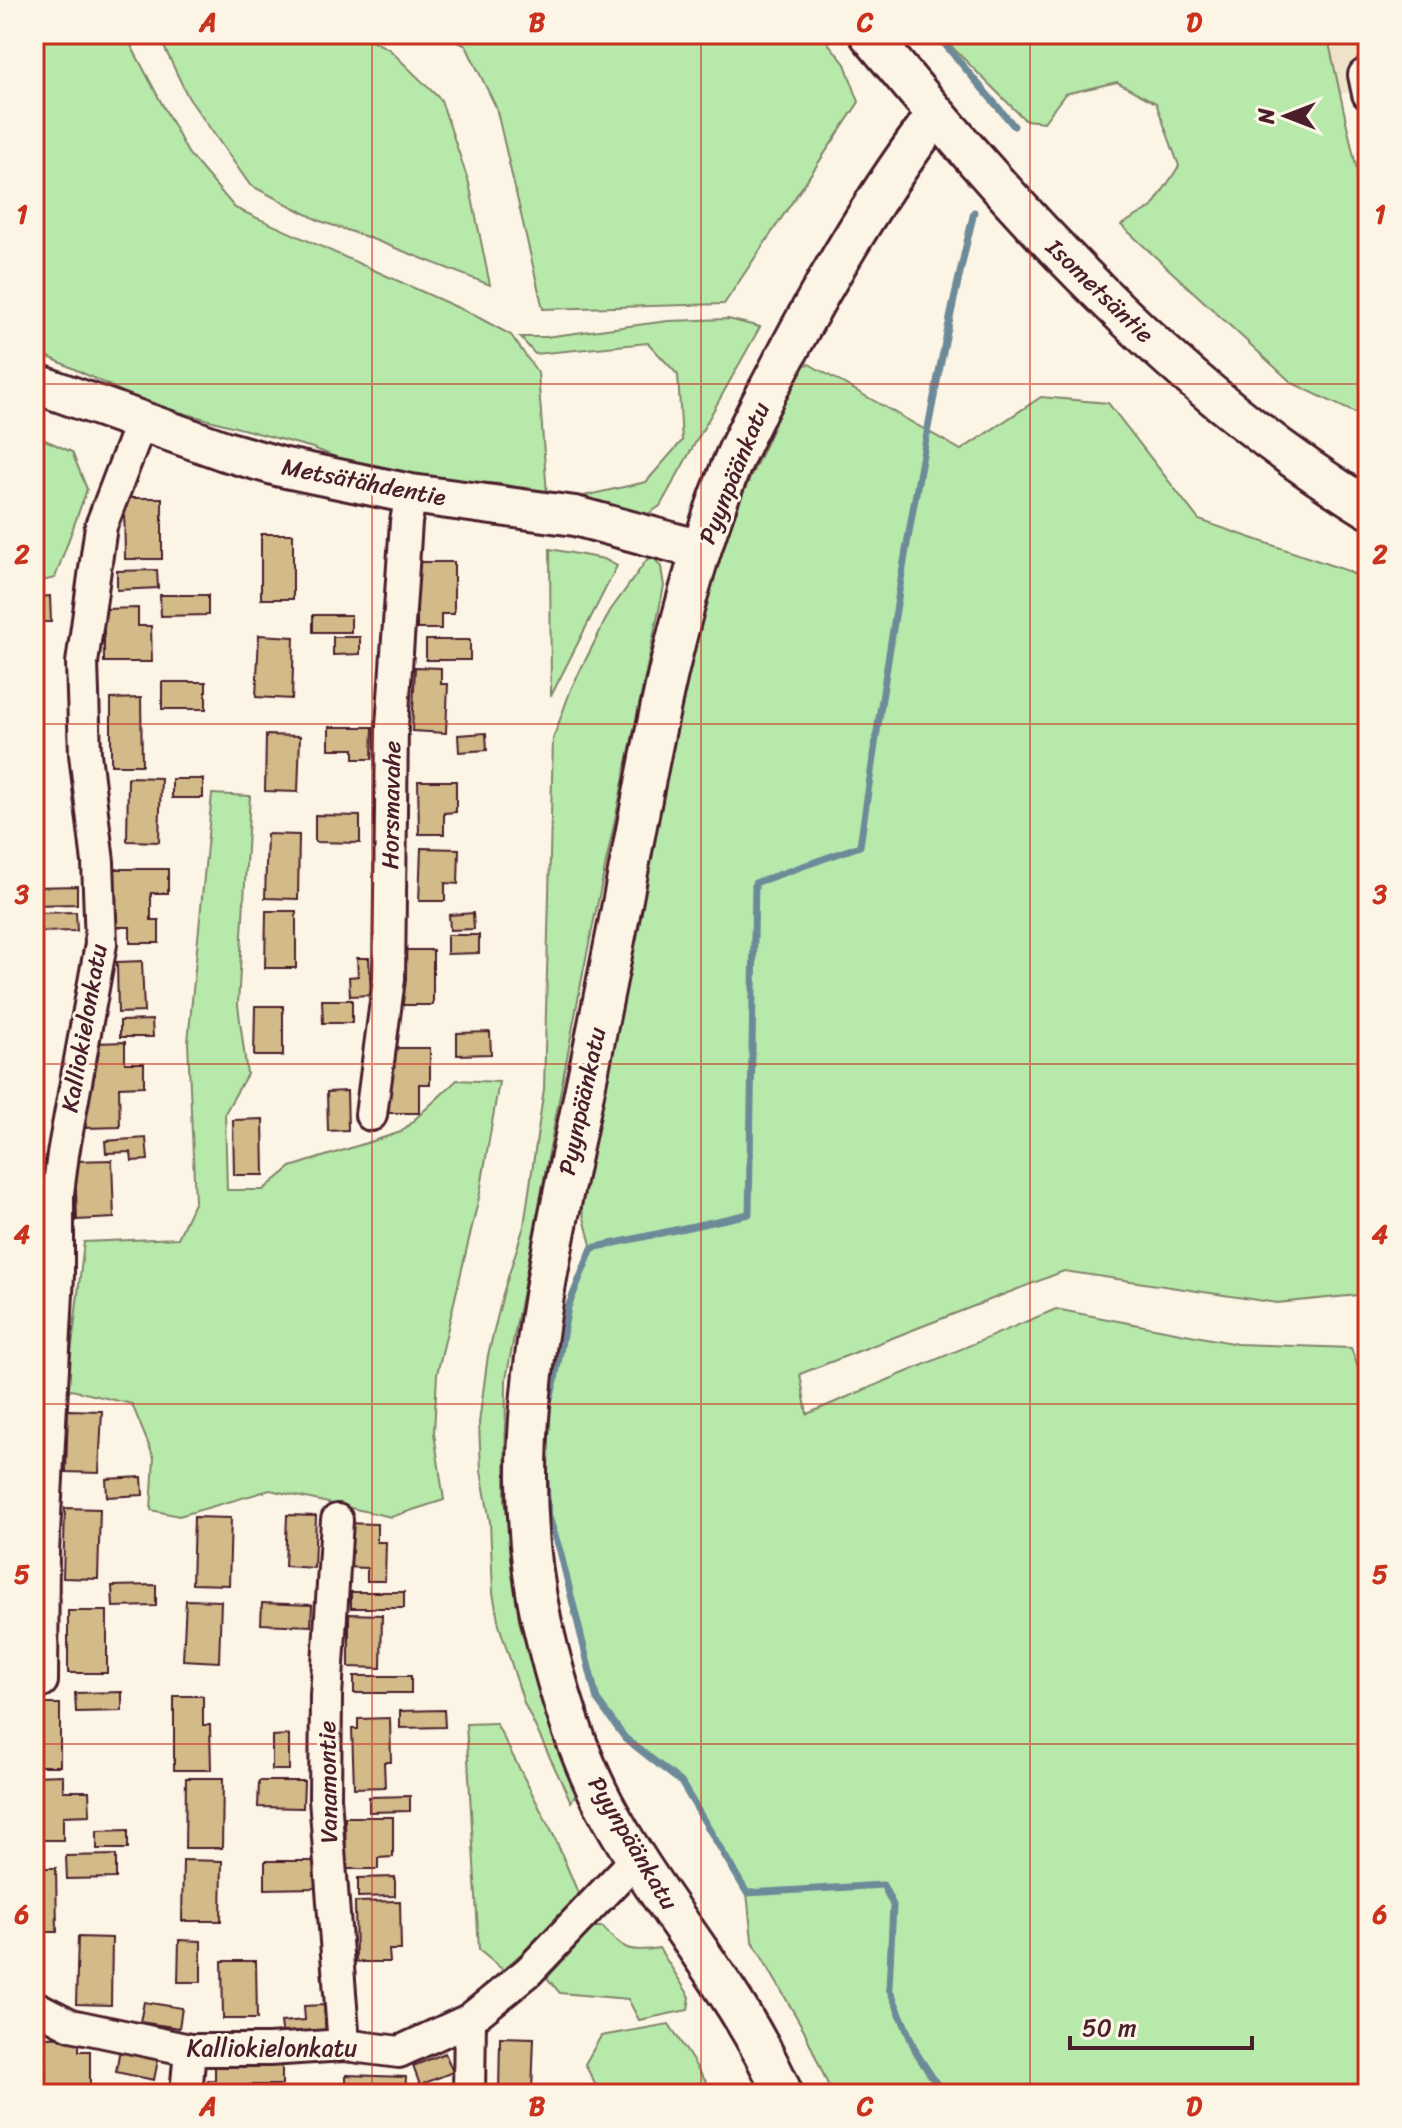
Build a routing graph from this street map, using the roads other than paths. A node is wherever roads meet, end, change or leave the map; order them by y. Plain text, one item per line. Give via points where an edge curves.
1 (869, 34) edge
2 (936, 115) junction
3 (34, 383) edge
4 (141, 422) junction
5 (411, 494) junction
6 (1368, 508) edge
7 (701, 550) junction
8 (371, 1115) dead end
9 (337, 1520) dead end
10 (34, 1682) edge
11 (637, 1858) junction
12 (34, 2006) edge
13 (470, 2019) junction
14 (344, 2045) junction
15 (190, 2050) junction
16 (186, 2094) edge
17 (469, 2094) edge
18 (783, 2094) edge

1 - 2 main road, Isometsäntie
2 - 6 main road, Isometsäntie via 1031,224 1124,319 1321,479
2 - 7 main road, Pyynpäänkatu via 846,245 798,333 733,461
3 - 4 main road, Metsätähdentie
4 - 5 main road, Metsätähdentie via 281,467
4 - 10 street, Kalliokielonkatu via 101,526 82,663 101,944 58,1193 42,1681
5 - 7 main road, Metsätähdentie via 575,516
5 - 8 street, Horsmavahe via 392,726 389,979
7 - 11 main road, Pyynpäänkatu via 656,736 542,1294 529,1394 526,1476 541,1620 577,1740 603,1801
9 - 14 street, Vanamontie via 325,1798
11 - 13 street, Kalliokielonkatu via 528,1972
11 - 18 main road, Pyynpäänkatu via 737,2010
12 - 15 street, Kalliokielonkatu via 71,2025
13 - 14 street, Kalliokielonkatu via 399,2052
13 - 17 street
14 - 15 street, Kalliokielonkatu
15 - 16 street

